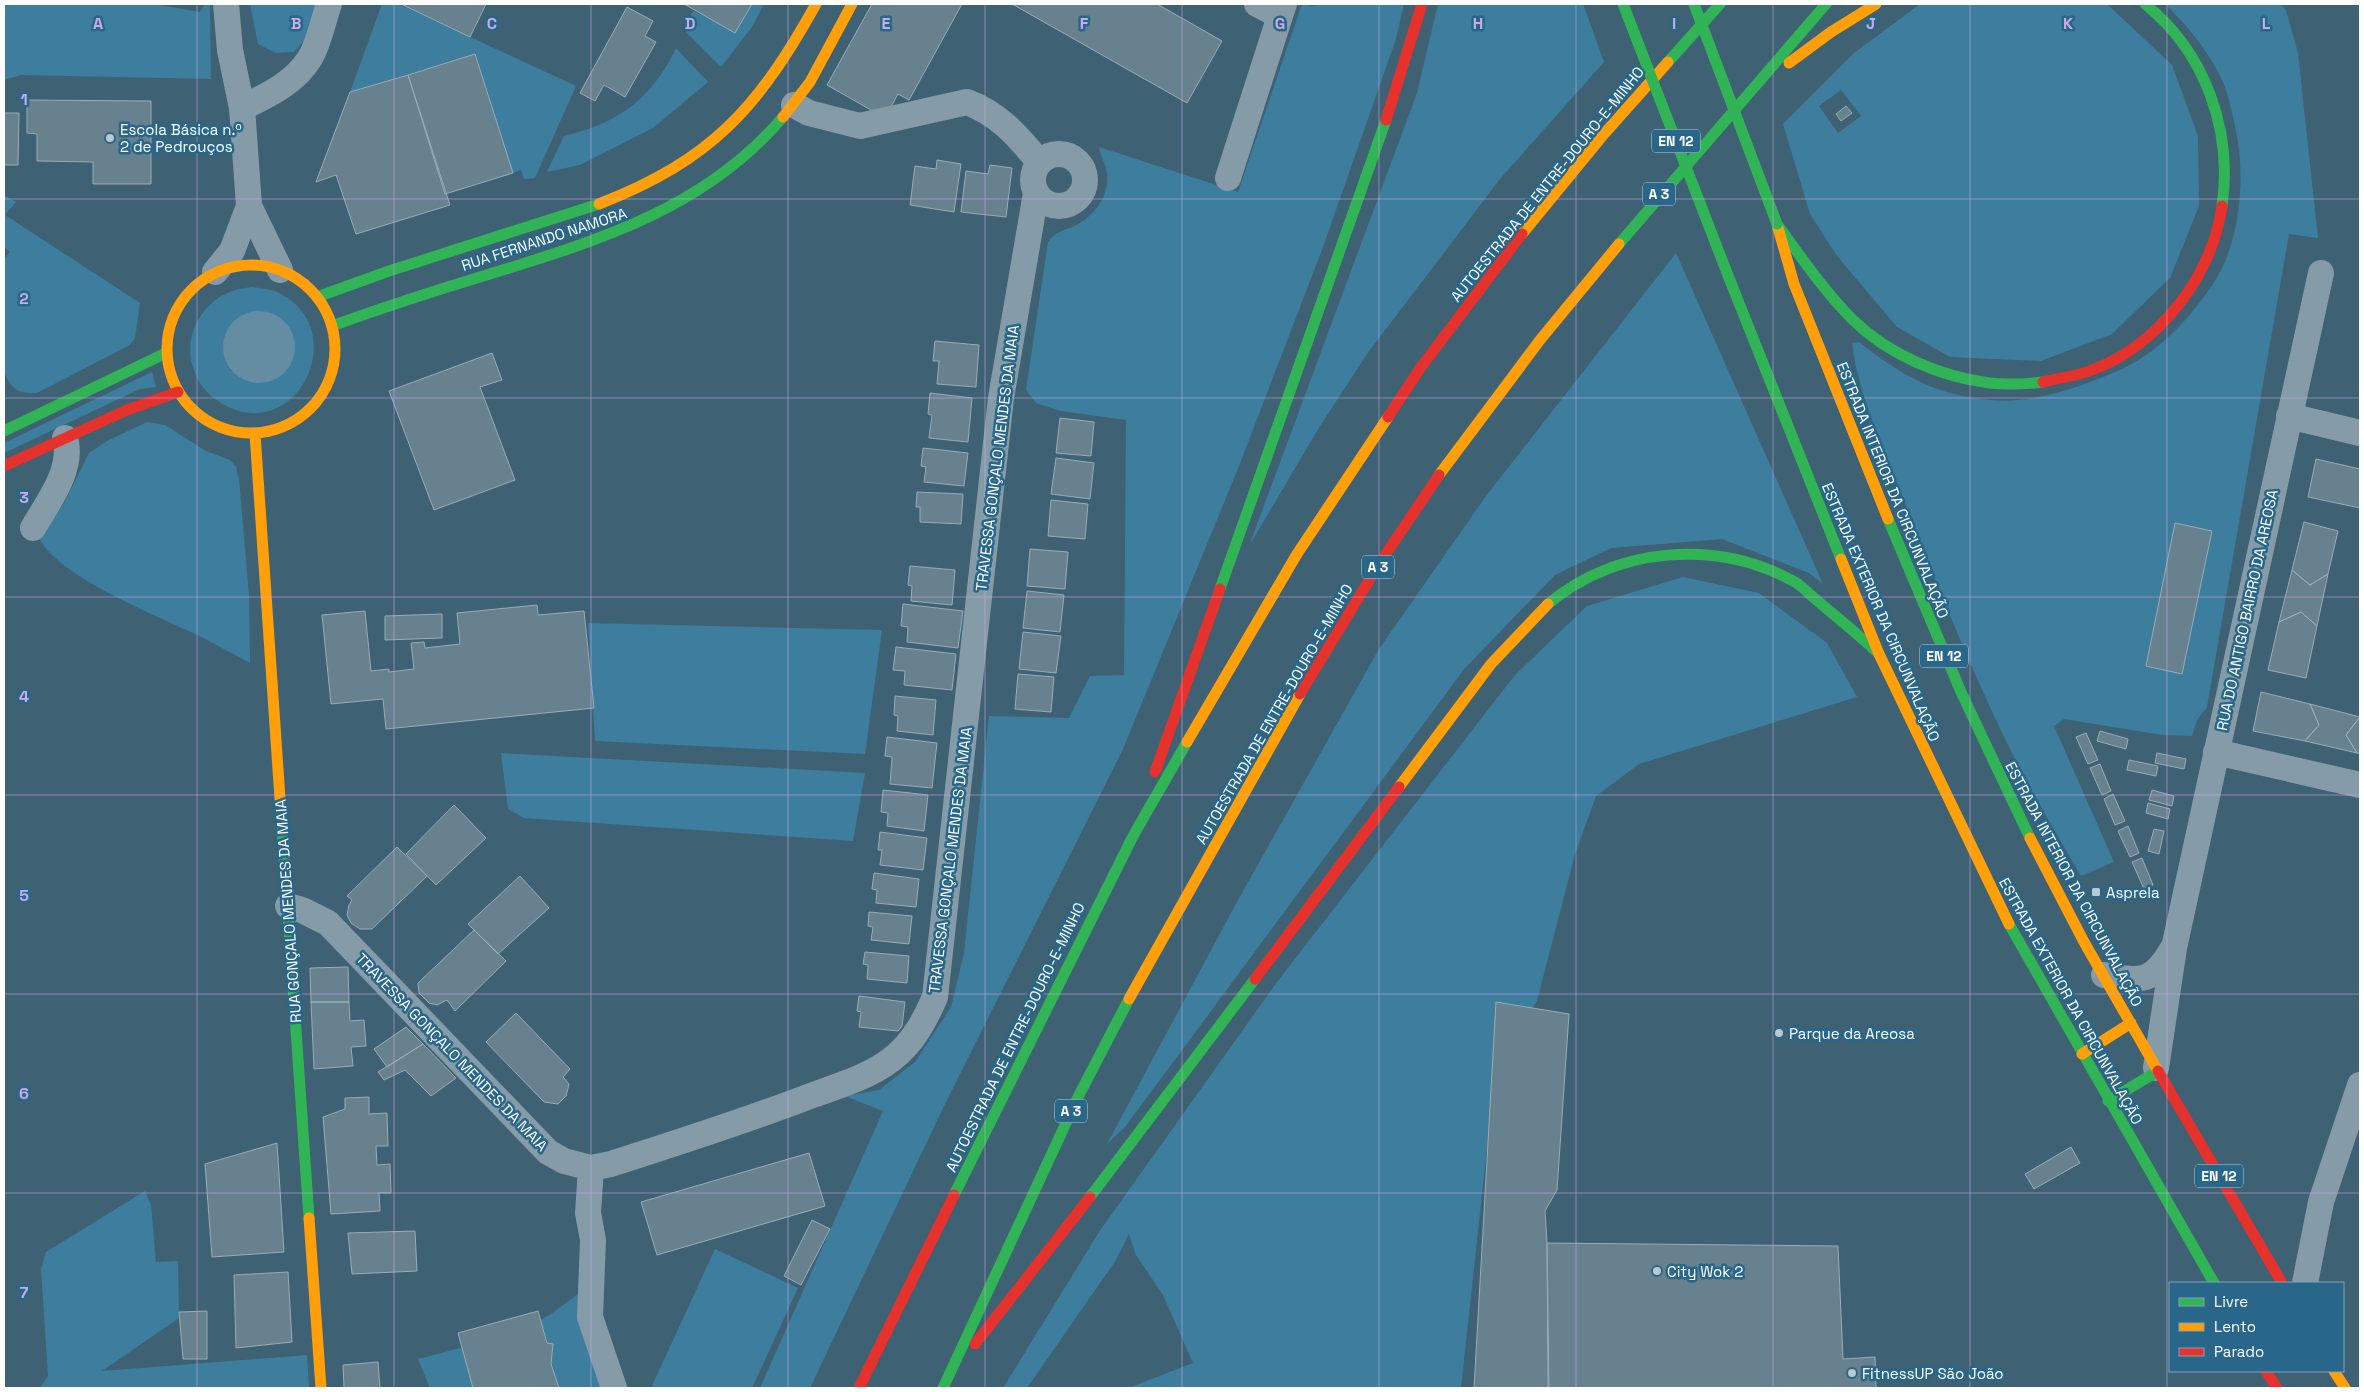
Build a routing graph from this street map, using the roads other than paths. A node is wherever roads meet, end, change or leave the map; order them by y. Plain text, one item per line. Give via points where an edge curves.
1 (226, 4) edge
2 (329, 4) edge
3 (816, 4) edge
4 (852, 4) edge
5 (1257, 4) edge
6 (1422, 4) edge
7 (1623, 4) edge
8 (1694, 4) edge
9 (1720, 4) edge
10 (1826, 4) edge
11 (1876, 4) edge
12 (2145, 4) edge
13 (1282, 10) edge
14 (1750, 92) junction
15 (794, 105) junction
16 (242, 108) junction
17 (1039, 162) junction
18 (1228, 178) dead end
19 (1036, 193) junction
20 (248, 206) junction
21 (1777, 224) junction
22 (280, 270) junction
23 (215, 272) junction
24 (2321, 273) dead end
25 (317, 297) junction
26 (332, 326) junction
27 (166, 353) junction
28 (178, 392) junction
29 (2289, 416) junction
30 (4, 432) edge
31 (2360, 432) edge
32 (255, 434) junction
33 (65, 438) junction
34 (4, 466) edge
35 (33, 528) dead end
36 (1880, 654) junction
37 (2216, 752) junction
38 (2360, 785) edge
39 (1133, 836) junction
40 (288, 906) junction
41 (2174, 948) junction
42 (2104, 975) junction
43 (2131, 1023) junction
44 (2082, 1054) junction
45 (2157, 1069) junction
46 (2360, 1085) edge
47 (2108, 1101) junction
48 (591, 1168) junction
49 (2213, 1282) edge
50 (2281, 1282) edge
51 (2306, 1282) edge
52 (2267, 1372) edge
53 (2335, 1372) edge
54 (946, 1384) edge
55 (321, 1388) edge
56 (614, 1388) edge
57 (859, 1388) edge
58 (2276, 1388) edge
59 (2345, 1388) edge

1 - 16 street via 230,50
2 - 16 street via 310,58 296,75
3 - 25 main road, RUA FERNANDO NAMORA via 791,50 760,93 724,132 692,159 616,199 367,277
4 - 15 main road, RUA FERNANDO NAMORA
5 - 13 street
6 - 39 main road via 1400,80
7 - 36 main road, ESTRADA EXTERIOR DA CIRCUNVALAÇÃO / EN 12, bridge
8 - 21 main road, ESTRADA INTERIOR DA CIRCUNVALAÇÃO / EN 12, bridge
9 - 39 main road, AUTOESTRADA DE ENTRE-DOURO-E-MINHO via 1604,134 1514,244 1422,367 1297,554
10 - 14 main road, AUTOESTRADA DE ENTRE-DOURO-E-MINHO / A 3
11 - 14 main road via 1831,32
12 - 21 main road via 2179,35 2198,66 2220,123 2225,176 2218,229 2198,279 2183,303 2164,323 2116,359 2063,379 2008,385 1949,376 1917,364 1886,346 1851,318
13 - 18 street
14 - 54 main road, AUTOESTRADA DE ENTRE-DOURO-E-MINHO / A 3 via 1662,191 1525,358 1450,458 1354,605 1275,736 1081,1090
15 - 17 street via 809,114 860,126 967,102 998,117
15 - 26 main road, RUA FERNANDO NAMORA via 763,140 729,170 669,208 629,228
16 - 20 street
17 - 19 street, TRAVESSA GONÇALO MENDES DA MAIA via 1032,177
17 - 19 street via 1046,156 1063,154 1078,162 1085,178 1081,194 1067,205 1049,205
19 - 48 street, TRAVESSA GONÇALO MENDES DA MAIA via 1002,398 935,997 925,1020 893,1059 872,1072 751,1119
20 - 22 street
20 - 23 street via 236,245
21 - 42 main road, ESTRADA INTERIOR DA CIRCUNVALAÇÃO / EN 12 via 1794,284 1942,651 2024,826
22 - 23 main road via 258,265
22 - 25 main road via 294,276
23 - 27 main road via 183,299 173,317
24 - 29 street, RUA DO ANTIGO BAIRRO DA AREOSA
25 - 26 main road
26 - 32 main road via 336,351 331,376 320,399 302,416 280,428
27 - 28 main road
27 - 30 main road
28 - 32 main road via 211,424 233,432
28 - 33 main road via 127,410
29 - 31 street
29 - 37 street, RUA DO ANTIGO BAIRRO DA AREOSA
32 - 40 main road, RUA GONÇALO MENDES DA MAIA
33 - 34 main road
33 - 35 street via 67,447 62,476
36 - 44 main road, ESTRADA EXTERIOR DA CIRCUNVALAÇÃO / EN 12 via 2015,938
36 - 54 main road via 1841,618 1793,581 1758,566 1725,558 1684,554 1628,561 1570,587 1521,630 1491,664 1136,1138
37 - 38 street
37 - 41 street, RUA DO ANTIGO BAIRRO DA AREOSA
39 - 57 main road, AUTOESTRADA DE ENTRE-DOURO-E-MINHO
40 - 48 street, TRAVESSA GONÇALO MENDES DA MAIA via 328,923 548,1152 564,1161
40 - 55 main road, RUA GONÇALO MENDES DA MAIA
41 - 42 street, RUA DO ANTIGO BAIRRO DA AREOSA via 2163,966 2148,978 2136,980
41 - 45 street, RUA DO ANTIGO BAIRRO DA AREOSA
42 - 43 main road, ESTRADA INTERIOR DA CIRCUNVALAÇÃO / EN 12
43 - 44 main road
43 - 45 main road, ESTRADA INTERIOR DA CIRCUNVALAÇÃO / EN 12
44 - 47 main road, ESTRADA EXTERIOR DA CIRCUNVALAÇÃO / EN 12
45 - 47 main road
45 - 50 main road, ESTRADA INTERIOR DA CIRCUNVALAÇÃO / EN 12
46 - 51 street via 2321,1202
47 - 49 main road, ESTRADA EXTERIOR DA CIRCUNVALAÇÃO / EN 12
48 - 56 street via 588,1213 593,1240 590,1317
52 - 58 main road
53 - 59 main road

